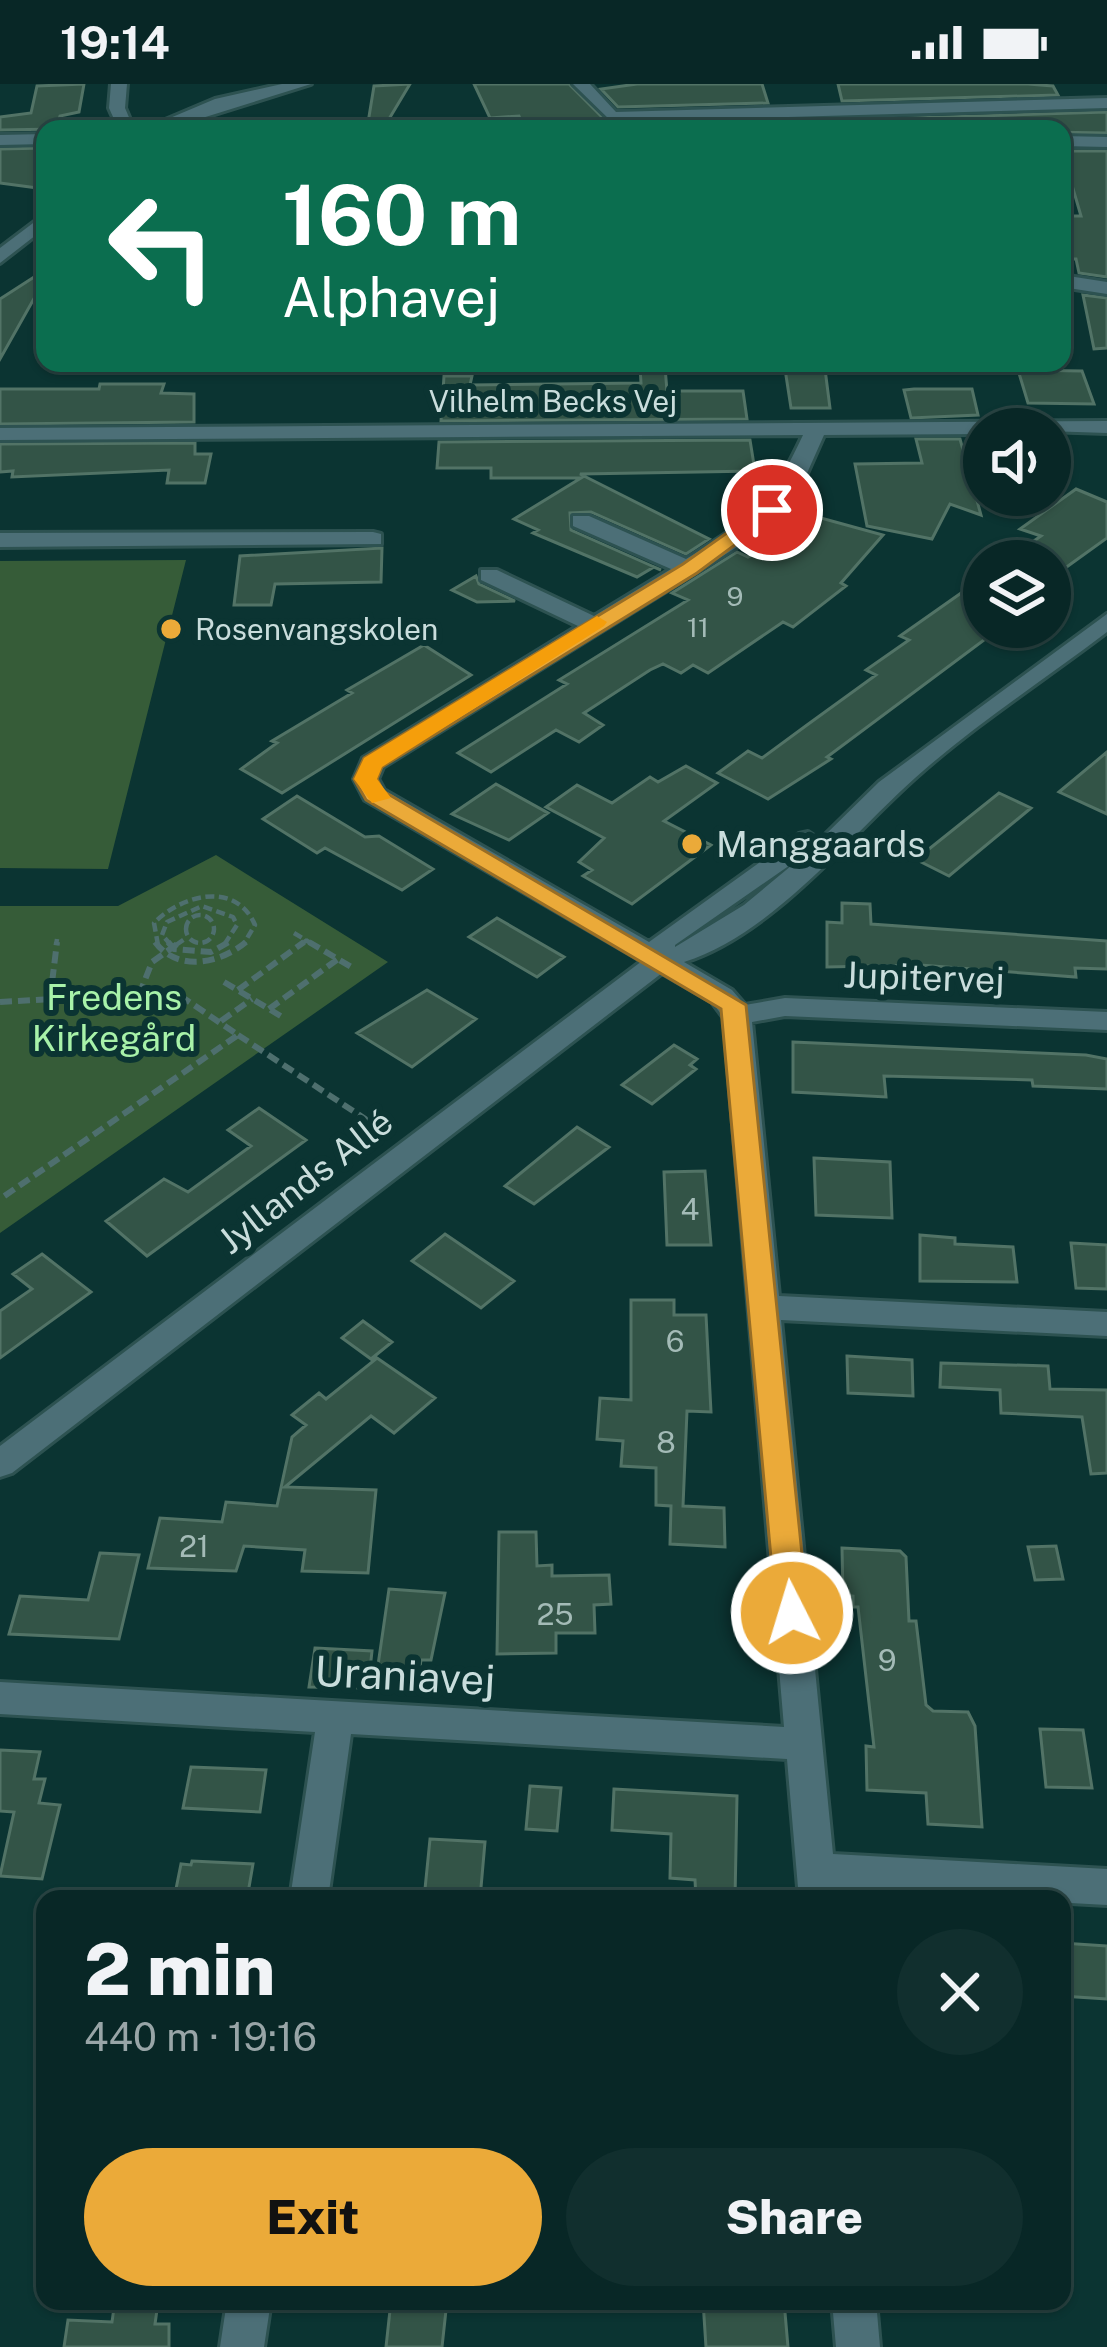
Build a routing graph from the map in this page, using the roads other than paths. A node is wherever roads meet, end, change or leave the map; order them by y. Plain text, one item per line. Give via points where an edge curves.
1 (119, 84) edge
2 (303, 84) edge
3 (581, 84) edge
4 (1107, 103) edge
5 (121, 120) edge
6 (175, 120) edge
7 (0, 140) edge
8 (36, 140) edge
9 (1071, 141) edge
10 (1107, 142) edge
11 (36, 226) edge
12 (16, 243) junction
13 (36, 249) edge
14 (0, 257) edge
15 (1071, 282) edge
16 (1107, 287) edge
17 (1107, 427) edge
18 (816, 429) junction
19 (0, 434) edge
20 (581, 521) dead end
21 (373, 539) dead end
22 (0, 540) edge
23 (690, 568) junction
24 (489, 575) dead end
25 (1107, 621) edge
26 (593, 624) junction
27 (660, 962) junction
28 (738, 1016) junction
29 (1107, 1021) edge
30 (764, 1307) junction
31 (1107, 1324) edge
32 (0, 1465) edge
33 (0, 1698) edge
34 (336, 1715) junction
35 (804, 1744) junction
36 (817, 1885) edge
37 (1107, 1887) edge
38 (310, 1890) edge
39 (248, 2310) edge
40 (855, 2310) edge
41 (242, 2347) edge
42 (858, 2347) edge

1 - 5 street
2 - 6 street
3 - 4 street via 612,117
7 - 8 street
9 - 10 street
11 - 12 street
12 - 13 street
12 - 14 street
15 - 16 street
17 - 18 street, Vilhelm Becks Vej
18 - 19 street, Vilhelm Becks Vej
18 - 23 street via 772,510
20 - 23 street
21 - 22 street
23 - 26 street
24 - 26 street
25 - 27 street, Jyllands Allé via 903,777 752,911 691,956
26 - 27 street via 372,763 366,779 374,795
27 - 28 street via 722,996
27 - 32 street, Jyllands Allé
28 - 29 street, Jupitervej via 785,1007
28 - 30 street
30 - 31 street
30 - 35 street
33 - 34 street, Uraniavej
34 - 35 street, Uraniavej
34 - 38 street
35 - 36 street
36 - 37 street
39 - 41 street
40 - 42 street

